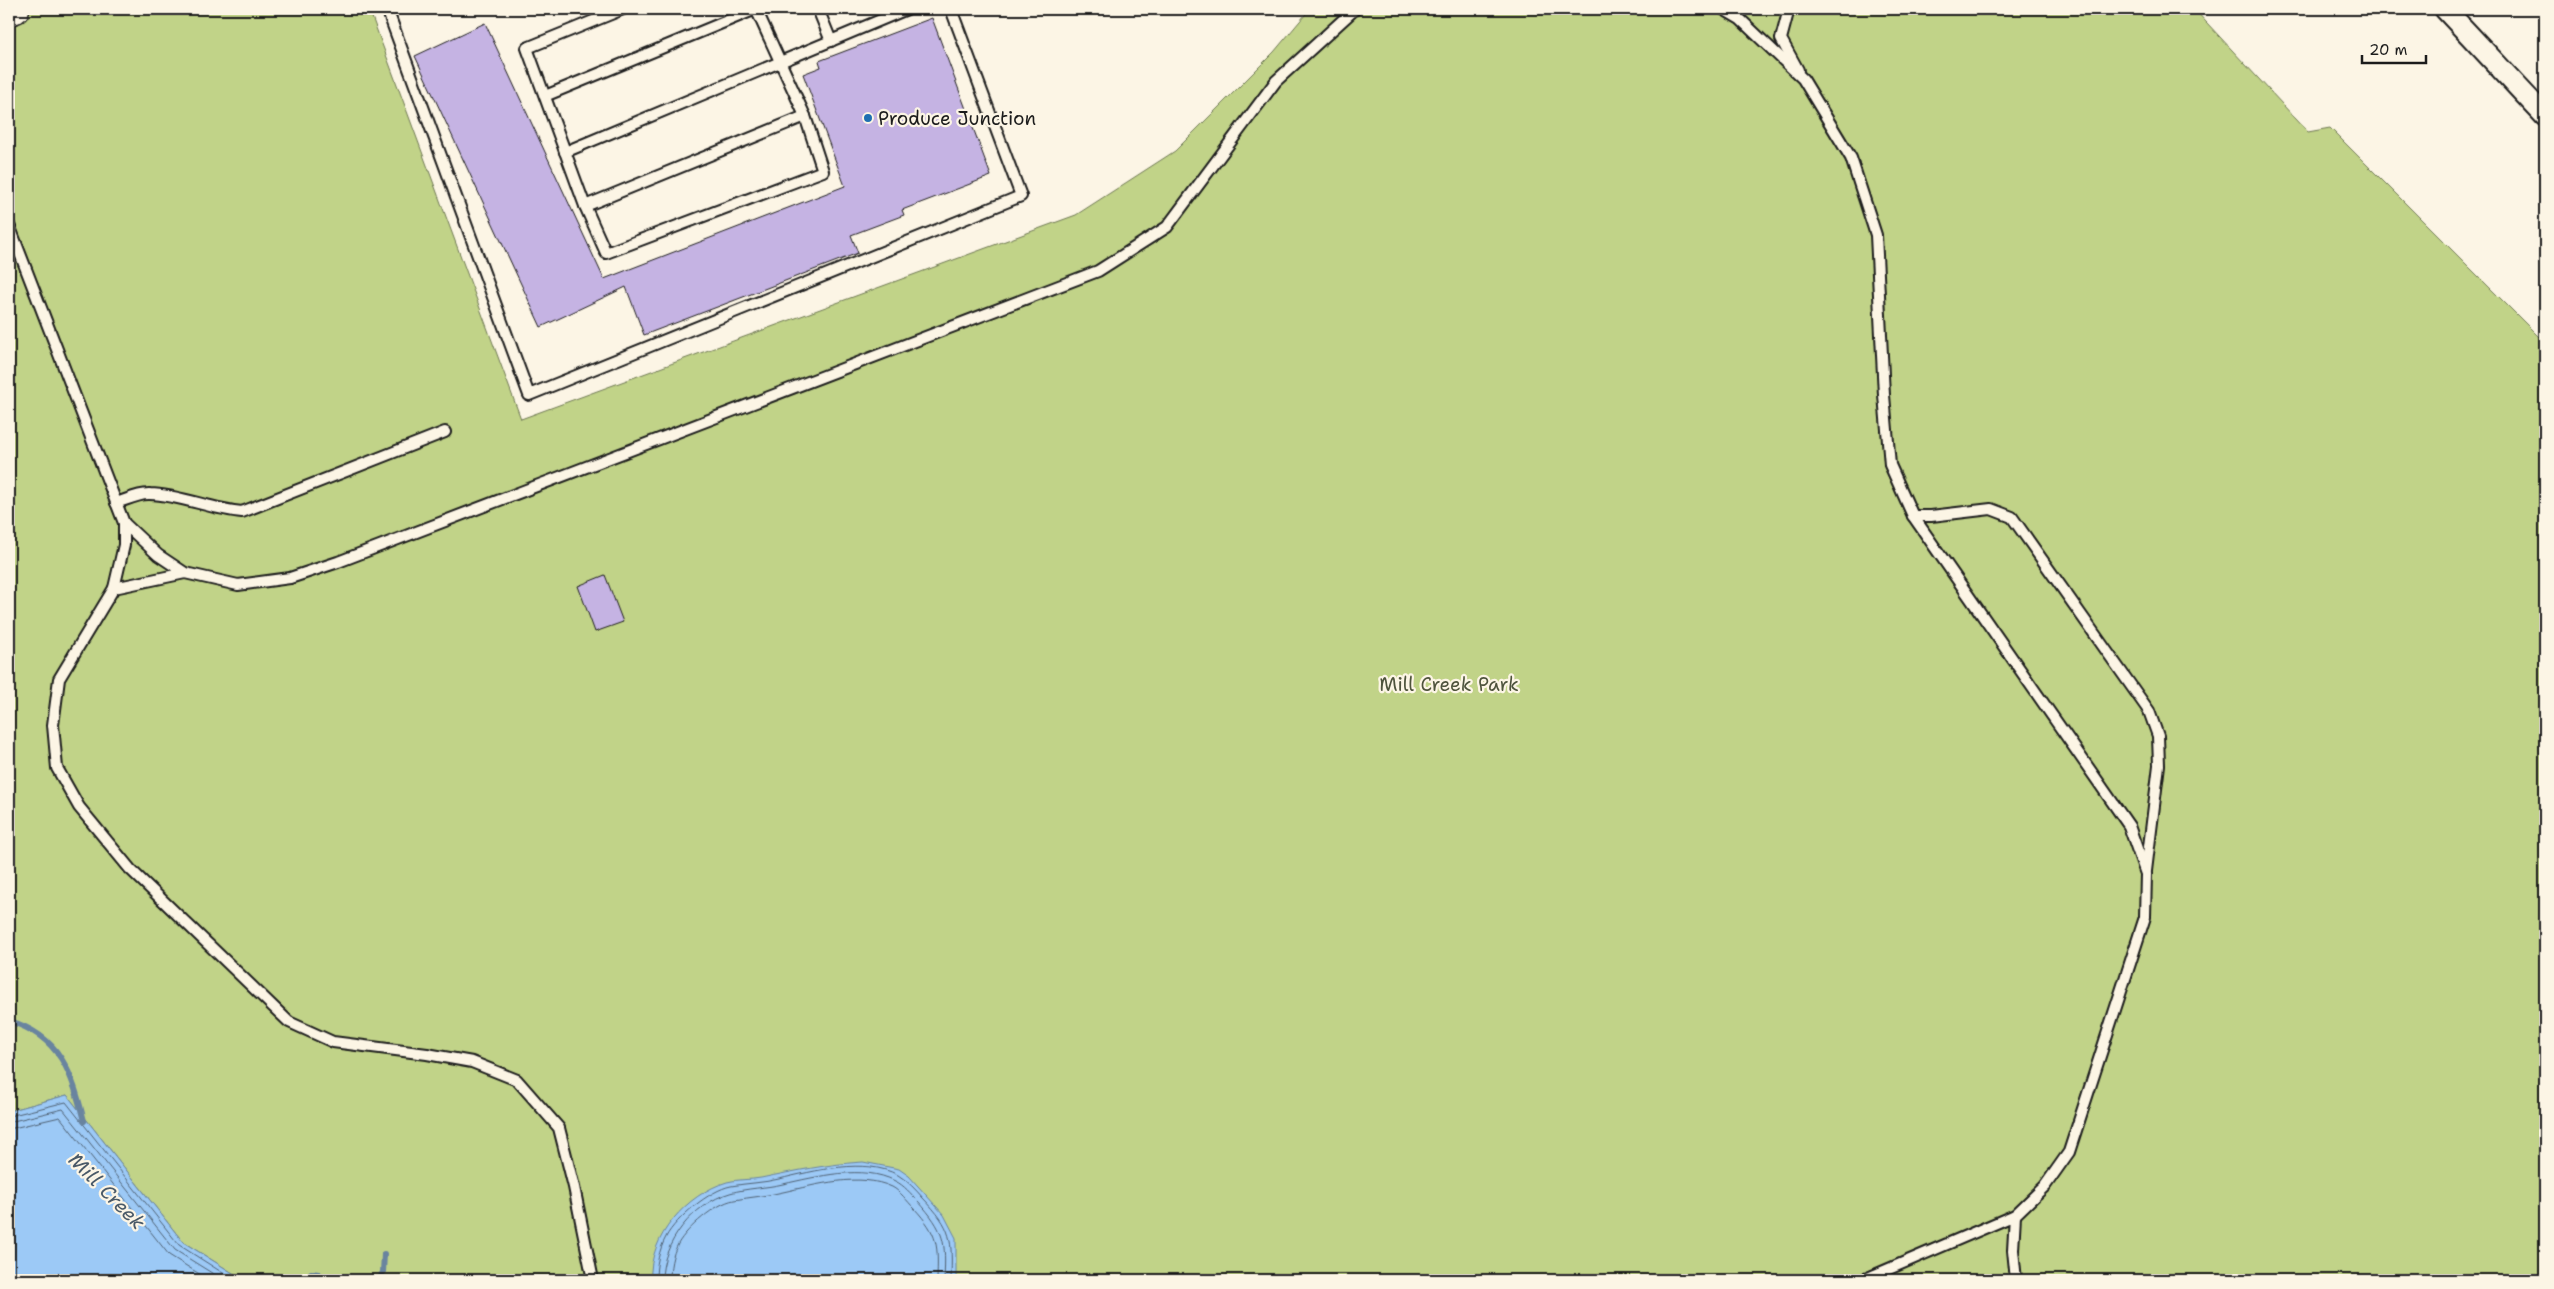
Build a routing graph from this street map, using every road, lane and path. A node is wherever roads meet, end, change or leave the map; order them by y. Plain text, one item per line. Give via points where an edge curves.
1 (15, 9) edge
2 (387, 9) edge
3 (623, 9) edge
4 (756, 9) edge
5 (818, 9) edge
6 (907, 9) edge
7 (951, 9) edge
8 (1355, 9) edge
9 (1723, 9) edge
10 (1789, 9) edge
11 (2444, 9) edge
12 (9, 11) edge
13 (883, 13) edge
14 (831, 41) junction
15 (780, 62) junction
16 (1803, 79) junction
17 (544, 96) junction
18 (805, 116) junction
19 (2545, 116) edge
20 (565, 152) junction
21 (585, 206) junction
22 (9, 225) edge
23 (445, 432) dead end
24 (116, 503) junction
25 (1913, 516) junction
26 (124, 523) junction
27 (185, 573) junction
28 (114, 588) junction
29 (2146, 874) junction
30 (2014, 1215) junction
31 (593, 1280) edge
32 (1863, 1280) edge
33 (2016, 1280) edge

1 - 12 main road
2 - 7 lane via 529,395 1021,196
3 - 17 lane via 526,48
4 - 15 lane
4 - 17 lane
5 - 14 lane
6 - 13 lane
8 - 27 lane via 1276,81 1167,227 1098,271 298,576 238,585
9 - 16 lane via 1740,19
10 - 16 lane via 1781,39
11 - 19 street
13 - 14 lane
14 - 15 lane
15 - 18 lane
15 - 20 lane
16 - 25 lane via 1851,158 1876,235 1890,465
17 - 20 lane
18 - 21 lane
18 - 21 lane via 822,171 606,253
20 - 21 lane
22 - 24 lane
23 - 24 lane via 242,512 218,510 148,493
24 - 26 lane
25 - 29 lane via 2129,826
25 - 29 lane via 1991,509 2012,518 2150,711 2158,736 2160,765
26 - 27 lane via 158,555
26 - 28 lane via 124,545
27 - 28 lane
28 - 31 lane via 59,678 53,725 57,768 80,807 130,869 289,1022 333,1042 472,1062 518,1080 559,1128
29 - 30 lane via 2145,917 2069,1152 2046,1186
30 - 32 lane
30 - 33 lane

